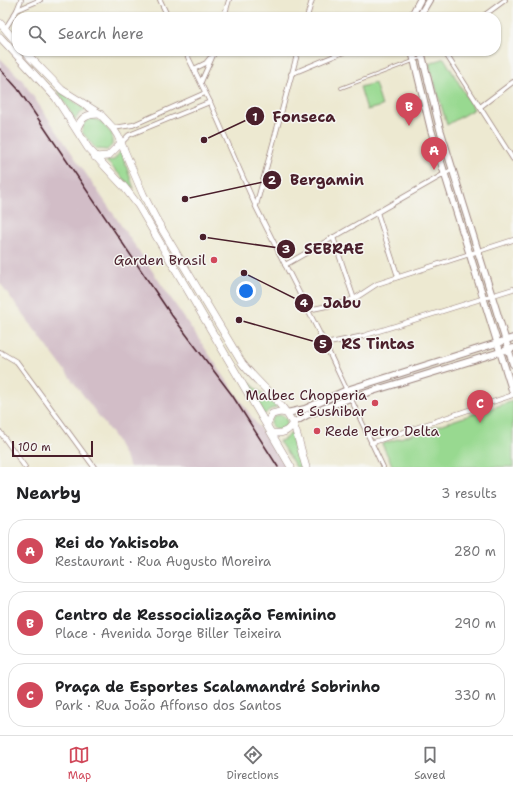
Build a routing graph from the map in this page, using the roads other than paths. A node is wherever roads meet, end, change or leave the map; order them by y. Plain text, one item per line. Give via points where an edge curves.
1 (21, 0) edge
2 (40, 0) edge
3 (160, 0) edge
4 (229, 0) edge
5 (312, 0) edge
6 (420, 0) edge
7 (429, 0) edge
8 (505, 0) edge
9 (18, 10) joint
10 (166, 12) edge
11 (225, 12) edge
12 (308, 12) edge
13 (414, 12) edge
14 (423, 12) edge
15 (489, 12) edge
16 (12, 16) edge
17 (2, 26) edge
18 (0, 37) edge
19 (12, 37) edge
20 (12, 50) edge
21 (17, 56) edge
22 (29, 56) edge
23 (188, 56) edge
24 (211, 56) edge
25 (213, 56) edge
26 (296, 56) edge
27 (334, 56) edge
28 (414, 56) edge
29 (447, 56) edge
30 (422, 58) joint
31 (415, 61) junction
32 (194, 69) junction
33 (291, 74) junction
34 (201, 82) junction
35 (513, 82) edge
36 (341, 88) dead end
37 (205, 93) junction
38 (210, 102) junction
39 (480, 107) junction
40 (164, 112) junction
41 (100, 114) junction
42 (167, 119) junction
43 (112, 128) junction
44 (440, 129) junction
45 (77, 130) junction
46 (431, 130) junction
47 (121, 142) junction
48 (95, 157) junction
49 (513, 159) edge
50 (453, 169) junction
51 (444, 172) junction
52 (256, 207) junction
53 (377, 212) junction
54 (333, 237) junction
55 (513, 240) edge
56 (479, 251) junction
57 (471, 254) junction
58 (285, 264) junction
59 (398, 278) junction
60 (513, 289) edge
61 (492, 296) junction
62 (484, 298) junction
63 (354, 299) junction
64 (308, 310) junction
65 (513, 338) edge
66 (506, 340) junction
67 (497, 343) junction
68 (325, 344) junction
69 (511, 348) edge
70 (0, 352) edge
71 (501, 352) junction
72 (513, 364) edge
73 (347, 390) junction
74 (513, 394) edge
75 (350, 398) junction
76 (287, 413) junction
77 (293, 423) junction
78 (267, 424) junction
79 (0, 432) edge
80 (272, 433) junction
81 (371, 442) junction
82 (25, 467) edge
83 (94, 467) edge
84 (291, 467) edge
85 (306, 467) edge
86 (383, 467) edge

1 - 9 street
2 - 9 street
3 - 10 street
4 - 11 street
5 - 12 street
6 - 13 street
7 - 14 street
8 - 15 street
16 - 17 street
17 - 19 main road
18 - 20 main road
21 - 45 main road via 56,98
22 - 41 main road via 62,90
23 - 32 street
24 - 32 street via 206,63
25 - 34 street
26 - 33 street
27 - 33 street
28 - 31 street
29 - 39 street
30 - 31 lane
30 - 44 street
31 - 36 lane
31 - 46 street
32 - 34 street
33 - 52 street
34 - 37 street
35 - 39 street
37 - 38 street
37 - 40 street
38 - 42 street
38 - 52 street
39 - 49 street
40 - 42 street
40 - 43 street via 133,125
41 - 43 main road
41 - 45 main road via 84,117 80,120
42 - 47 street via 129,135
43 - 47 main road
44 - 46 street
44 - 50 street
45 - 48 main road
46 - 51 street
47 - 48 main road via 108,156
47 - 76 main road via 142,194 242,363
48 - 78 main road via 138,205
50 - 51 street
50 - 56 street
51 - 53 street
51 - 57 street
52 - 58 street
53 - 54 street
53 - 59 street
54 - 58 street
54 - 63 street
55 - 56 street
56 - 57 street
56 - 61 street
57 - 59 street
57 - 62 street
58 - 64 street
59 - 63 street via 377,284
60 - 61 street
61 - 62 street
61 - 66 street
62 - 67 street
62 - 68 street via 363,336
63 - 64 street
64 - 68 street
65 - 66 street
66 - 67 street
66 - 69 street
67 - 71 street
67 - 73 street
68 - 73 street
69 - 71 street
69 - 72 street
70 - 83 street via 17,362
71 - 74 street
71 - 75 street
73 - 75 street
73 - 76 street via 305,409
74 - 81 street
75 - 77 street via 307,414
75 - 81 street
76 - 77 main road
76 - 78 main road via 272,414
77 - 80 main road via 285,432
77 - 85 main road
78 - 80 main road
79 - 82 street
80 - 84 main road
81 - 86 street

